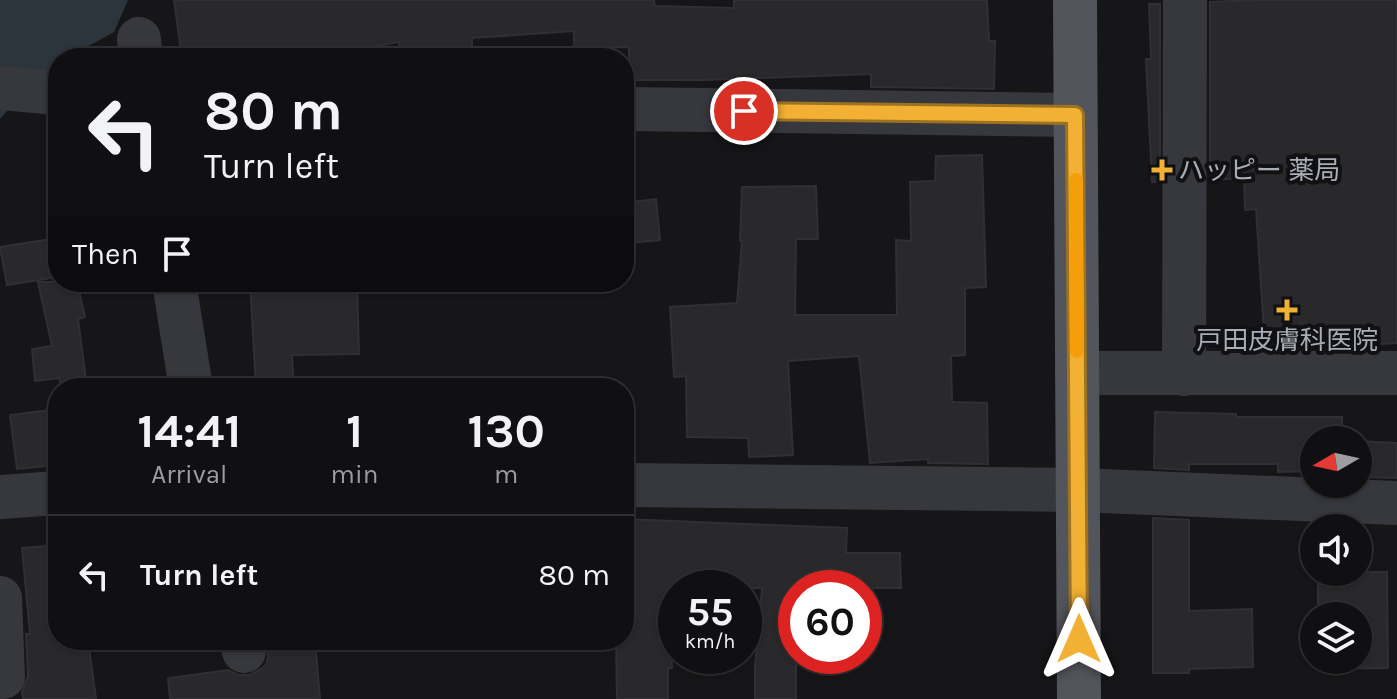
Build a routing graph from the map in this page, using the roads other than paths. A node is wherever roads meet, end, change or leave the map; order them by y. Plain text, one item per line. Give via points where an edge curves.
1 (1075, 0) edge
2 (1185, 0) edge
3 (634, 109) edge
4 (1075, 115) junction
5 (176, 292) edge
6 (1077, 373) junction
7 (1397, 373) edge
8 (1184, 374) junction
9 (189, 378) edge
10 (634, 485) edge
11 (1078, 490) junction
12 (48, 494) edge
13 (0, 497) edge
14 (1397, 503) edge
15 (0, 598) edge
16 (3, 677) dead end
17 (1079, 699) edge

1 - 4 main road
2 - 8 street
3 - 4 street
4 - 6 main road
5 - 9 street
6 - 8 street
6 - 11 main road
7 - 8 street
10 - 11 street
11 - 14 street
11 - 17 main road
12 - 13 street
15 - 16 street

